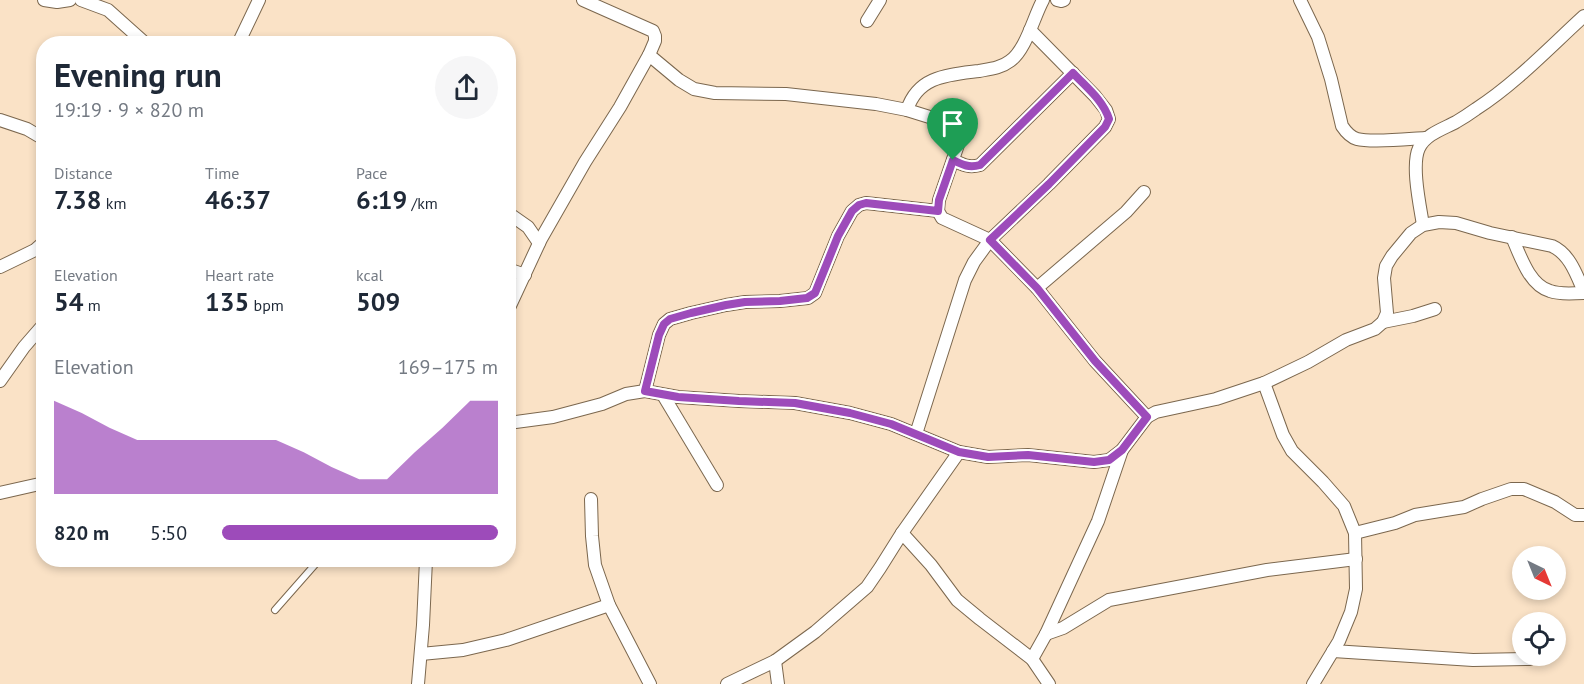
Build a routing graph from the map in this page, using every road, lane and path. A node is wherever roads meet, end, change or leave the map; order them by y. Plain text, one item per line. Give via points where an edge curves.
1 (44, 0) edge
2 (70, 0) edge
3 (81, 0) edge
4 (259, 0) edge
5 (583, 0) edge
6 (880, 0) edge
7 (1043, 0) edge
8 (1057, 0) edge
9 (1064, 0) edge
10 (1300, 0) edge
11 (1584, 16) edge
12 (867, 21) dead end
13 (1030, 30) junction
14 (137, 36) edge
15 (242, 36) edge
16 (649, 55) junction
17 (1073, 73) junction
18 (907, 111) junction
19 (0, 120) edge
20 (36, 134) edge
21 (1425, 138) junction
22 (953, 160) junction
23 (1144, 192) dead end
24 (938, 211) junction
25 (516, 219) edge
26 (551, 221) junction
27 (1423, 225) junction
28 (528, 227) junction
29 (1512, 237) junction
30 (990, 240) junction
31 (539, 243) junction
32 (36, 249) edge
33 (0, 267) edge
34 (516, 272) edge
35 (525, 275) junction
36 (1037, 288) junction
37 (1584, 293) edge
38 (516, 294) edge
39 (1435, 309) dead end
40 (1383, 322) junction
41 (36, 333) edge
42 (0, 381) edge
43 (1264, 383) junction
44 (645, 391) junction
45 (663, 395) junction
46 (1147, 417) junction
47 (516, 422) edge
48 (916, 434) junction
49 (1122, 450) junction
50 (959, 452) junction
51 (36, 485) edge
52 (717, 485) dead end
53 (0, 493) edge
54 (591, 499) dead end
55 (1584, 514) edge
56 (902, 533) junction
57 (1355, 533) junction
58 (1356, 559) junction
59 (313, 567) edge
60 (426, 567) edge
61 (609, 605) junction
62 (275, 610) dead end
63 (1046, 634) junction
64 (1333, 651) junction
65 (421, 654) junction
66 (1032, 659) junction
67 (1512, 659) edge
68 (775, 661) junction
69 (418, 684) edge
70 (650, 684) edge
71 (728, 684) edge
72 (778, 684) edge
73 (1049, 684) edge
74 (1313, 684) edge

1 - 2 street
3 - 14 street via 108,10
4 - 15 street
5 - 16 street via 653,32 655,41
6 - 12 street
7 - 13 street
8 - 9 street
10 - 21 street via 1318,38 1345,130 1357,139
11 - 21 street via 1484,104
13 - 17 street
13 - 18 street via 1011,61 995,69 927,82 917,90
16 - 18 street via 679,80 715,93 786,94
16 - 26 street
17 - 22 street via 980,165 964,166
17 - 30 street via 1106,110 1109,119
18 - 22 street via 958,129 959,142
19 - 20 street
21 - 27 street via 1416,156
22 - 24 street
23 - 36 street
24 - 30 street via 942,218
24 - 44 street via 859,205 838,236 815,293 807,298 745,302 670,319 659,335
25 - 28 street
26 - 28 street
26 - 31 street
27 - 29 street via 1456,223
27 - 40 street via 1386,266 1387,313
28 - 31 street
29 - 37 street via 1560,250
29 - 37 street via 1540,286 1550,291
30 - 36 street
30 - 48 street via 965,280
31 - 35 street
32 - 33 street
34 - 35 street
35 - 38 street
36 - 46 street via 1095,361
39 - 40 street
40 - 43 street
41 - 42 street
43 - 46 street
43 - 57 street via 1292,451 1344,506
44 - 45 street
44 - 47 street via 553,417
45 - 48 street via 795,403 850,413
45 - 52 street
46 - 49 street
48 - 50 street
49 - 50 street via 1109,460 1094,462
49 - 63 street via 1098,521
50 - 56 street
51 - 53 street
54 - 61 street via 595,565
55 - 57 street via 1575,515 1524,489 1511,489 1464,507 1415,515
56 - 66 street via 957,600
56 - 68 street via 867,586
57 - 58 street
58 - 63 street via 1267,570 1109,600
58 - 64 street via 1351,612
59 - 62 lane
60 - 65 street
61 - 65 street via 506,640
61 - 70 street
63 - 66 street
64 - 67 street
64 - 74 street
65 - 69 street
66 - 73 street
68 - 71 street
68 - 72 street

